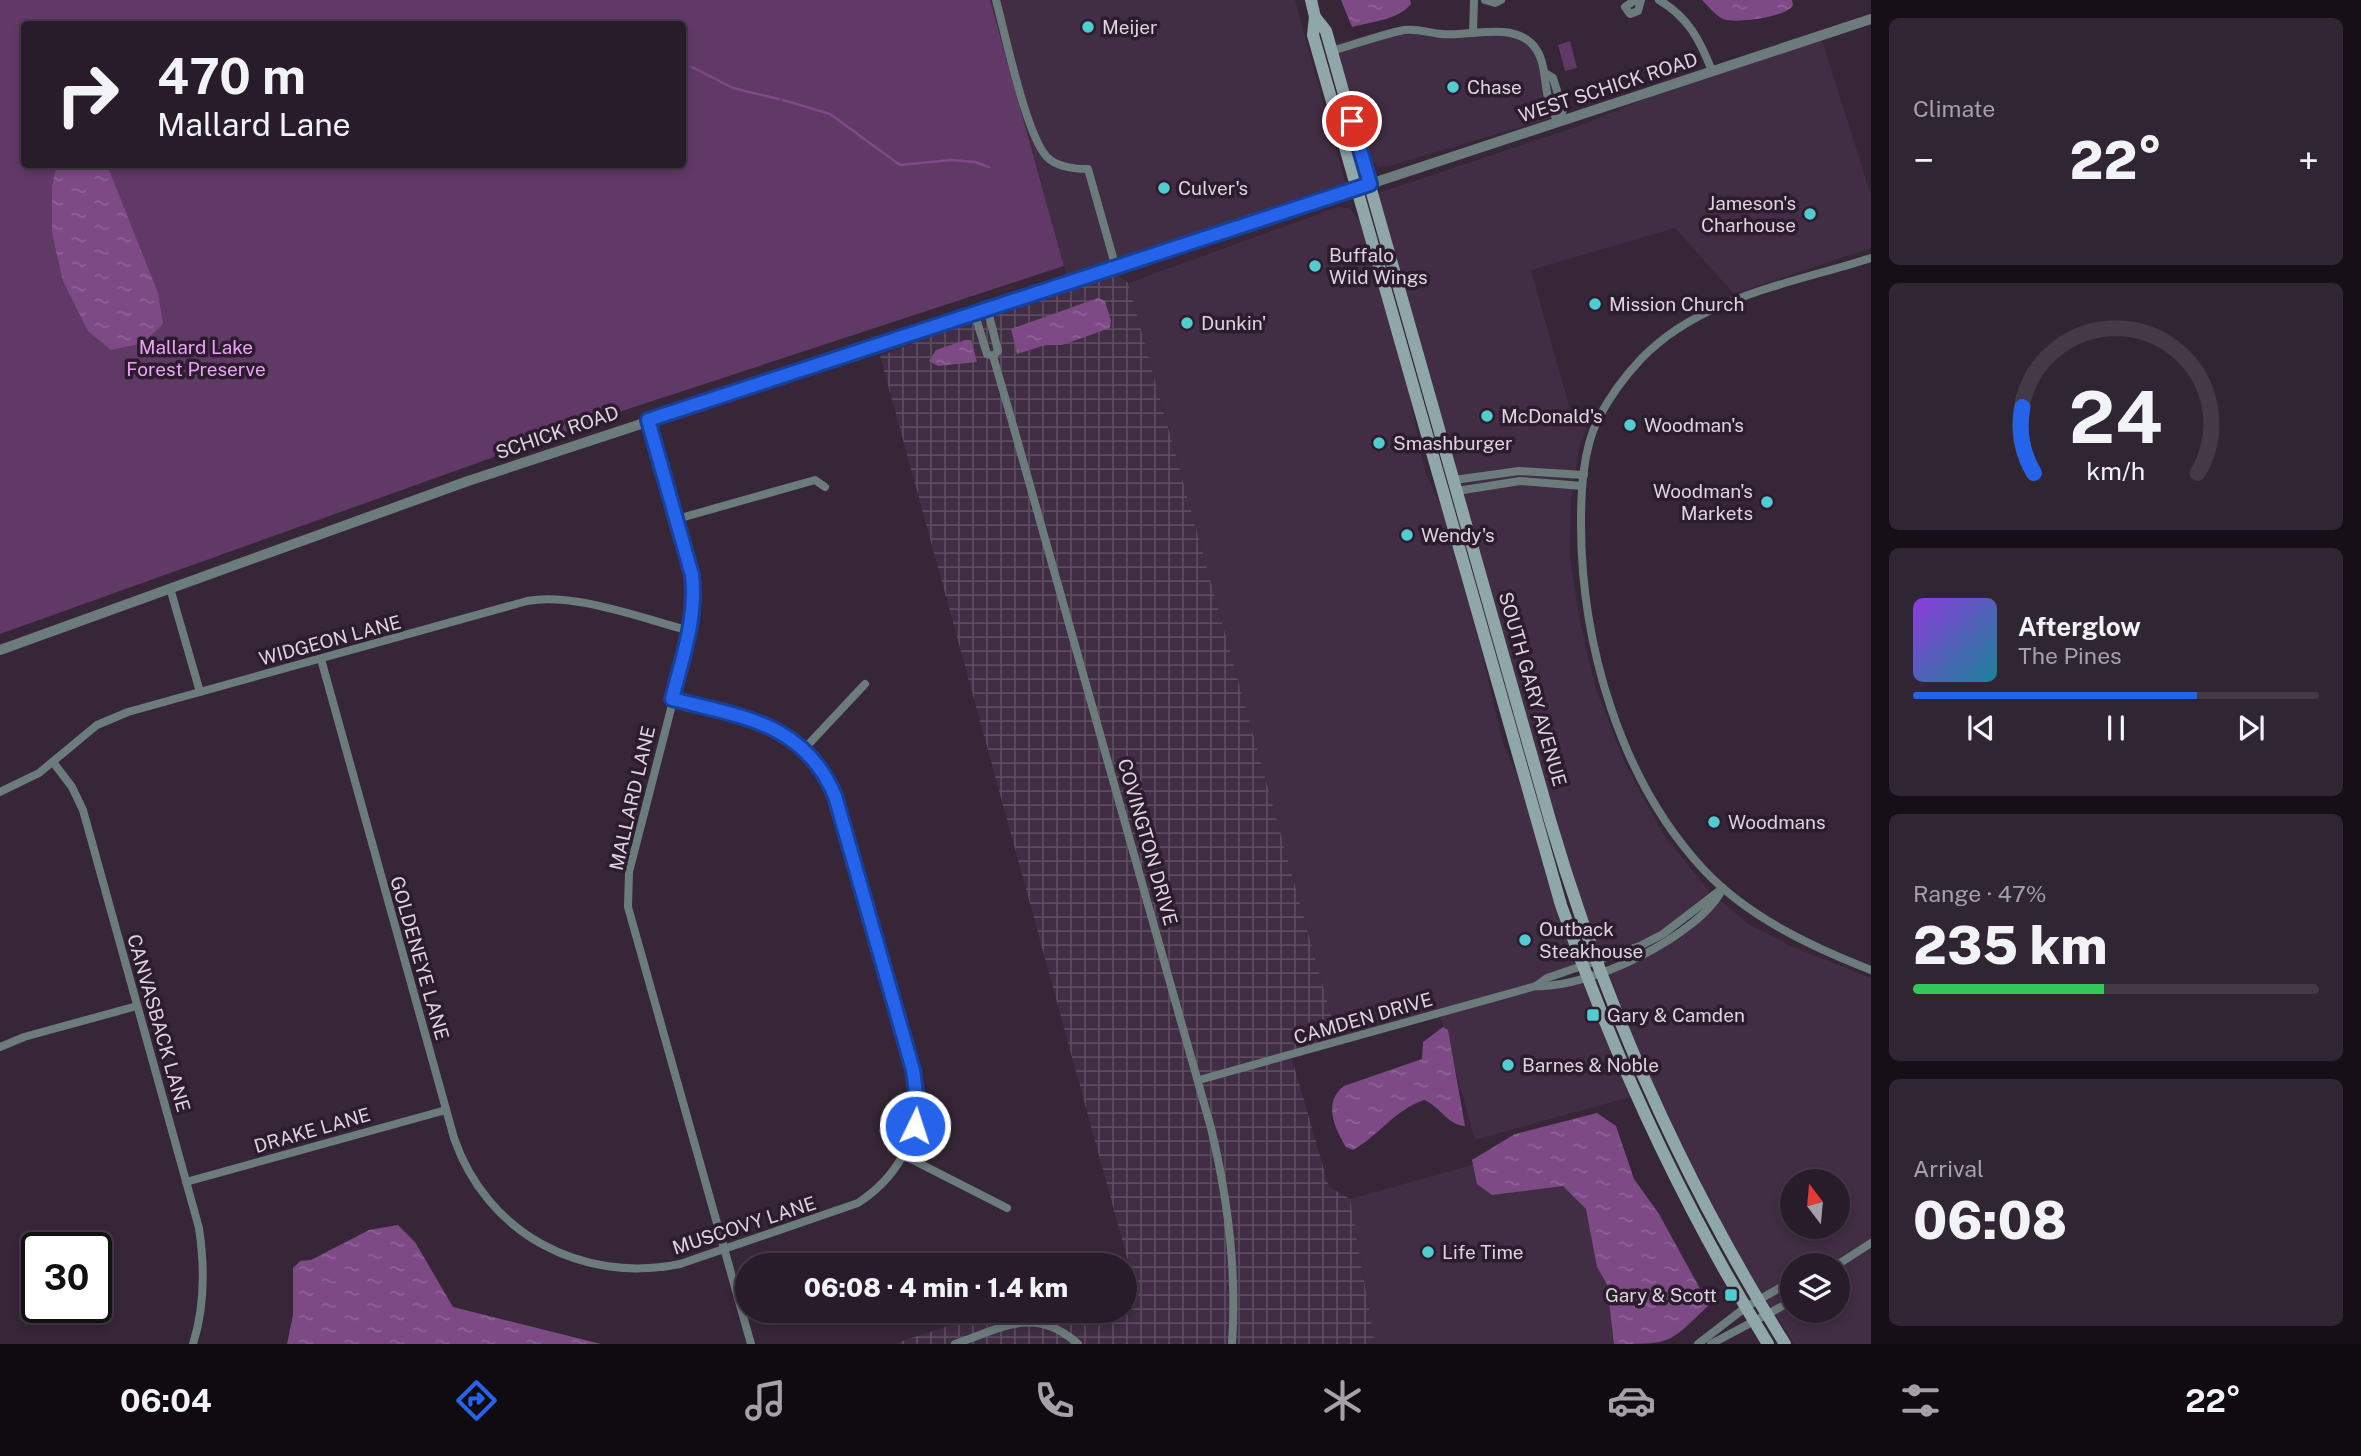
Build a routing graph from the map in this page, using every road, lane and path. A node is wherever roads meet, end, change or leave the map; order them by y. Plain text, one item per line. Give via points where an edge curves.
1 (996, 0) edge
2 (1311, 0) edge
3 (1474, 0) edge
4 (1485, 0) edge
5 (1501, 0) edge
6 (1635, 0) edge
7 (1641, 0) edge
8 (1659, 0) edge
9 (1315, 17) junction
10 (1871, 19) edge
11 (1473, 33) junction
12 (1332, 51) junction
13 (1712, 71) junction
14 (1559, 122) junction
15 (1370, 184) junction
16 (1357, 189) junction
17 (1871, 258) edge
18 (1116, 268) junction
19 (988, 311) junction
20 (975, 315) junction
21 (993, 356) junction
22 (648, 420) junction
23 (1584, 475) junction
24 (1455, 486) junction
25 (1582, 486) junction
26 (825, 487) dead end
27 (677, 519) junction
28 (170, 588) junction
29 (691, 631) junction
30 (0, 650) edge
31 (321, 659) junction
32 (865, 684) dead end
33 (200, 692) junction
34 (672, 699) junction
35 (805, 748) junction
36 (53, 762) junction
37 (0, 792) edge
38 (1723, 888) junction
39 (1598, 967) junction
40 (1584, 971) junction
41 (1871, 971) edge
42 (137, 1006) junction
43 (0, 1047) edge
44 (1199, 1080) junction
45 (446, 1110) junction
46 (905, 1156) junction
47 (186, 1182) junction
48 (1007, 1208) dead end
49 (533, 1241) joint
50 (1871, 1243) edge
51 (724, 1250) junction
52 (1850, 1257) edge
53 (1780, 1288) edge
54 (1758, 1300) junction
55 (1746, 1307) junction
56 (1780, 1308) edge
57 (1768, 1316) junction
58 (1755, 1322) junction
59 (192, 1344) edge
60 (751, 1344) edge
61 (955, 1344) edge
62 (1078, 1344) edge
63 (1231, 1344) edge
64 (1698, 1344) edge
65 (1711, 1344) edge
66 (1768, 1344) edge
67 (1785, 1344) edge

1 - 18 street via 1032,130 1048,158 1070,169 1088,169
2 - 9 main road, SOUTH GARY AVENUE
3 - 11 street
4 - 5 street
6 - 7 street via 1625,7 1628,13 1635,14
8 - 13 street via 1692,29
9 - 12 main road, SOUTH GARY AVENUE via 1326,31
9 - 16 main road, SOUTH GARY AVENUE via 1313,34
10 - 13 street, WEST SCHICK ROAD
11 - 12 street via 1406,30
11 - 14 street via 1514,35 1531,43 1545,74 1552,114
12 - 15 main road, SOUTH GARY AVENUE
13 - 14 street, WEST SCHICK ROAD
14 - 15 street, WEST SCHICK ROAD
15 - 16 street, WEST SCHICK ROAD
15 - 24 main road, SOUTH GARY AVENUE
16 - 18 street, SCHICK ROAD
16 - 40 main road, SOUTH GARY AVENUE via 1537,828
17 - 23 street via 1725,304 1673,331 1626,376 1597,421
18 - 19 street, SCHICK ROAD
19 - 20 street, SCHICK ROAD
19 - 21 street, COVINGTON DRIVE via 998,351
20 - 21 street, COVINGTON DRIVE via 987,354
20 - 22 street, SCHICK ROAD
21 - 44 street, COVINGTON DRIVE
22 - 27 street, MALLARD LANE
22 - 28 street, SCHICK ROAD
23 - 24 street via 1519,471
23 - 25 street
24 - 25 street via 1520,481
24 - 39 main road, SOUTH GARY AVENUE via 1560,852
25 - 38 street via 1583,591 1610,698 1658,810
26 - 27 street via 815,480
27 - 29 street, MALLARD LANE via 692,575
28 - 30 street, SCHICK ROAD
28 - 33 street
29 - 31 street, WIDGEON LANE via 572,602 540,599
29 - 34 street, MALLARD LANE
31 - 33 street, WIDGEON LANE
31 - 45 street, GOLDENEYE LANE
32 - 35 street
33 - 36 street, WIDGEON LANE via 110,719 84,733
34 - 35 street via 765,724
34 - 51 street, MALLARD LANE via 629,872 628,908
35 - 46 street via 835,796 913,1070 917,1112
36 - 37 street, WIDGEON LANE via 27,781
36 - 42 street, CANVASBACK LANE via 83,810
38 - 39 street, CAMDEN DRIVE via 1663,934
38 - 41 street via 1782,929
39 - 40 street, CAMDEN DRIVE
39 - 54 main road, SOUTH GARY AVENUE via 1672,1140
40 - 44 street, CAMDEN DRIVE via 1551,987 1536,986
40 - 55 main road, SOUTH GARY AVENUE via 1659,1147
42 - 43 street
42 - 47 street, CANVASBACK LANE
44 - 63 street, COVINGTON DRIVE via 1229,1218
45 - 47 street, DRAKE LANE
45 - 49 street, GOLDENEYE LANE via 476,1184 505,1218
46 - 48 street
46 - 51 street, MUSCOVY LANE via 882,1184 858,1203
47 - 59 street, CANVASBACK LANE via 202,1252 202,1302
49 - 51 street, MUSCOVY LANE via 583,1263 628,1269 680,1264
50 - 52 street
51 - 60 street, MALLARD LANE
53 - 54 street
54 - 55 street
54 - 57 main road, SOUTH GARY AVENUE
55 - 58 main road, SOUTH GARY AVENUE
55 - 64 street
56 - 57 street
57 - 58 street
57 - 67 main road, SOUTH GARY AVENUE
58 - 65 street
58 - 66 main road, SOUTH GARY AVENUE
61 - 62 street via 1027,1322 1051,1324

